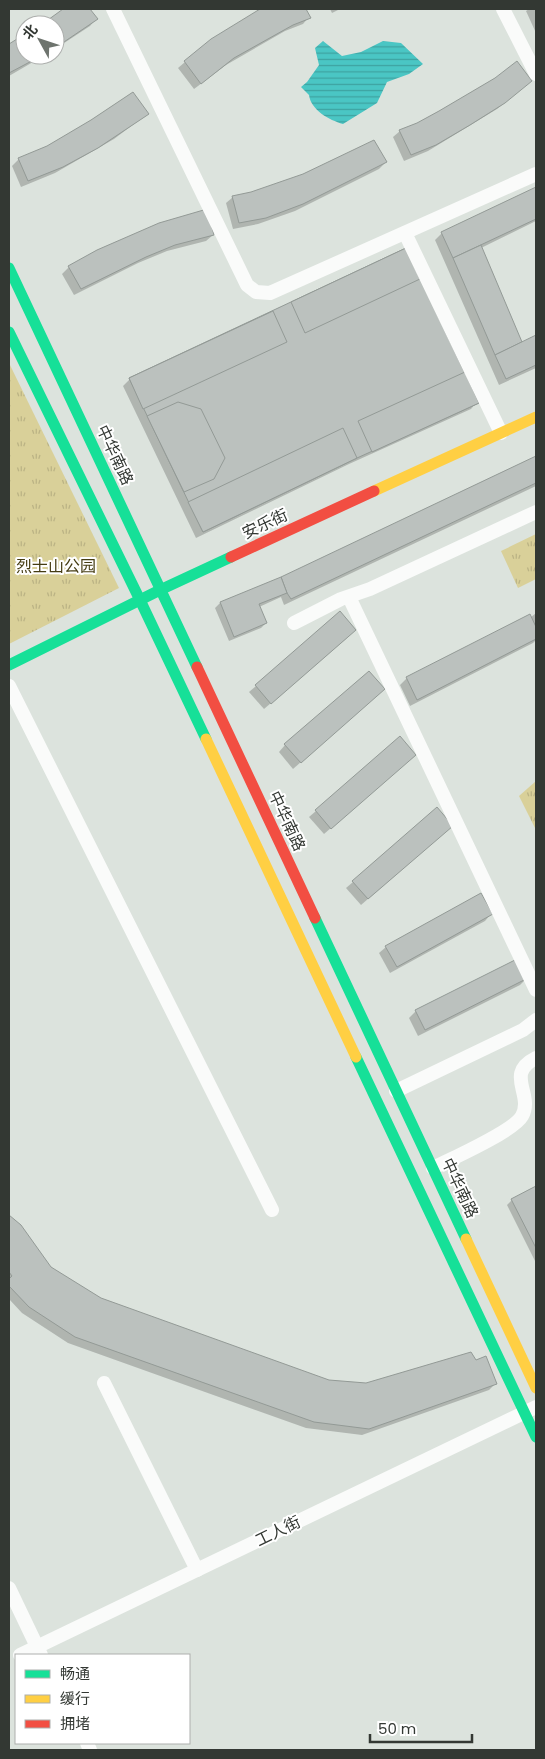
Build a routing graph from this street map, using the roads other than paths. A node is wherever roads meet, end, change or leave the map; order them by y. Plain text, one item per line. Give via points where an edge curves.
1 (113, 9) edge
2 (503, 9) edge
3 (536, 74) edge
4 (536, 174) edge
5 (406, 233) junction
6 (9, 268) edge
7 (9, 332) edge
8 (536, 417) edge
9 (501, 433) junction
10 (536, 512) edge
11 (160, 590) junction
12 (348, 597) junction
13 (140, 600) junction
14 (294, 623) dead end
15 (9, 665) edge
16 (9, 686) edge
17 (536, 990) edge
18 (536, 1020) edge
19 (536, 1058) edge
20 (396, 1091) junction
21 (433, 1168) junction
22 (272, 1210) dead end
23 (104, 1383) dead end
24 (536, 1388) edge
25 (530, 1410) edge
26 (536, 1437) edge
27 (197, 1570) junction
28 (9, 1588) edge
29 (39, 1651) edge
30 (25, 1654) edge

1 - 5 street via 247,285 256,292 270,294
2 - 3 street
4 - 5 street
5 - 9 street
6 - 11 main road, 中华南路
7 - 13 main road
8 - 9 main road, 安乐街
9 - 11 main road, 安乐街
10 - 12 street
11 - 13 main road, 安乐街
11 - 20 main road, 中华南路
12 - 14 street
12 - 17 street
13 - 15 main road, 安乐街
13 - 25 main road
16 - 22 street
18 - 20 street via 523,1030
19 - 21 street via 521,1071 525,1102 523,1115 512,1127
20 - 21 main road, 中华南路
21 - 24 main road, 中华南路
23 - 27 street
25 - 26 main road
25 - 27 street, 工人街
27 - 29 street, 工人街
28 - 29 street
29 - 30 street, 工人街

